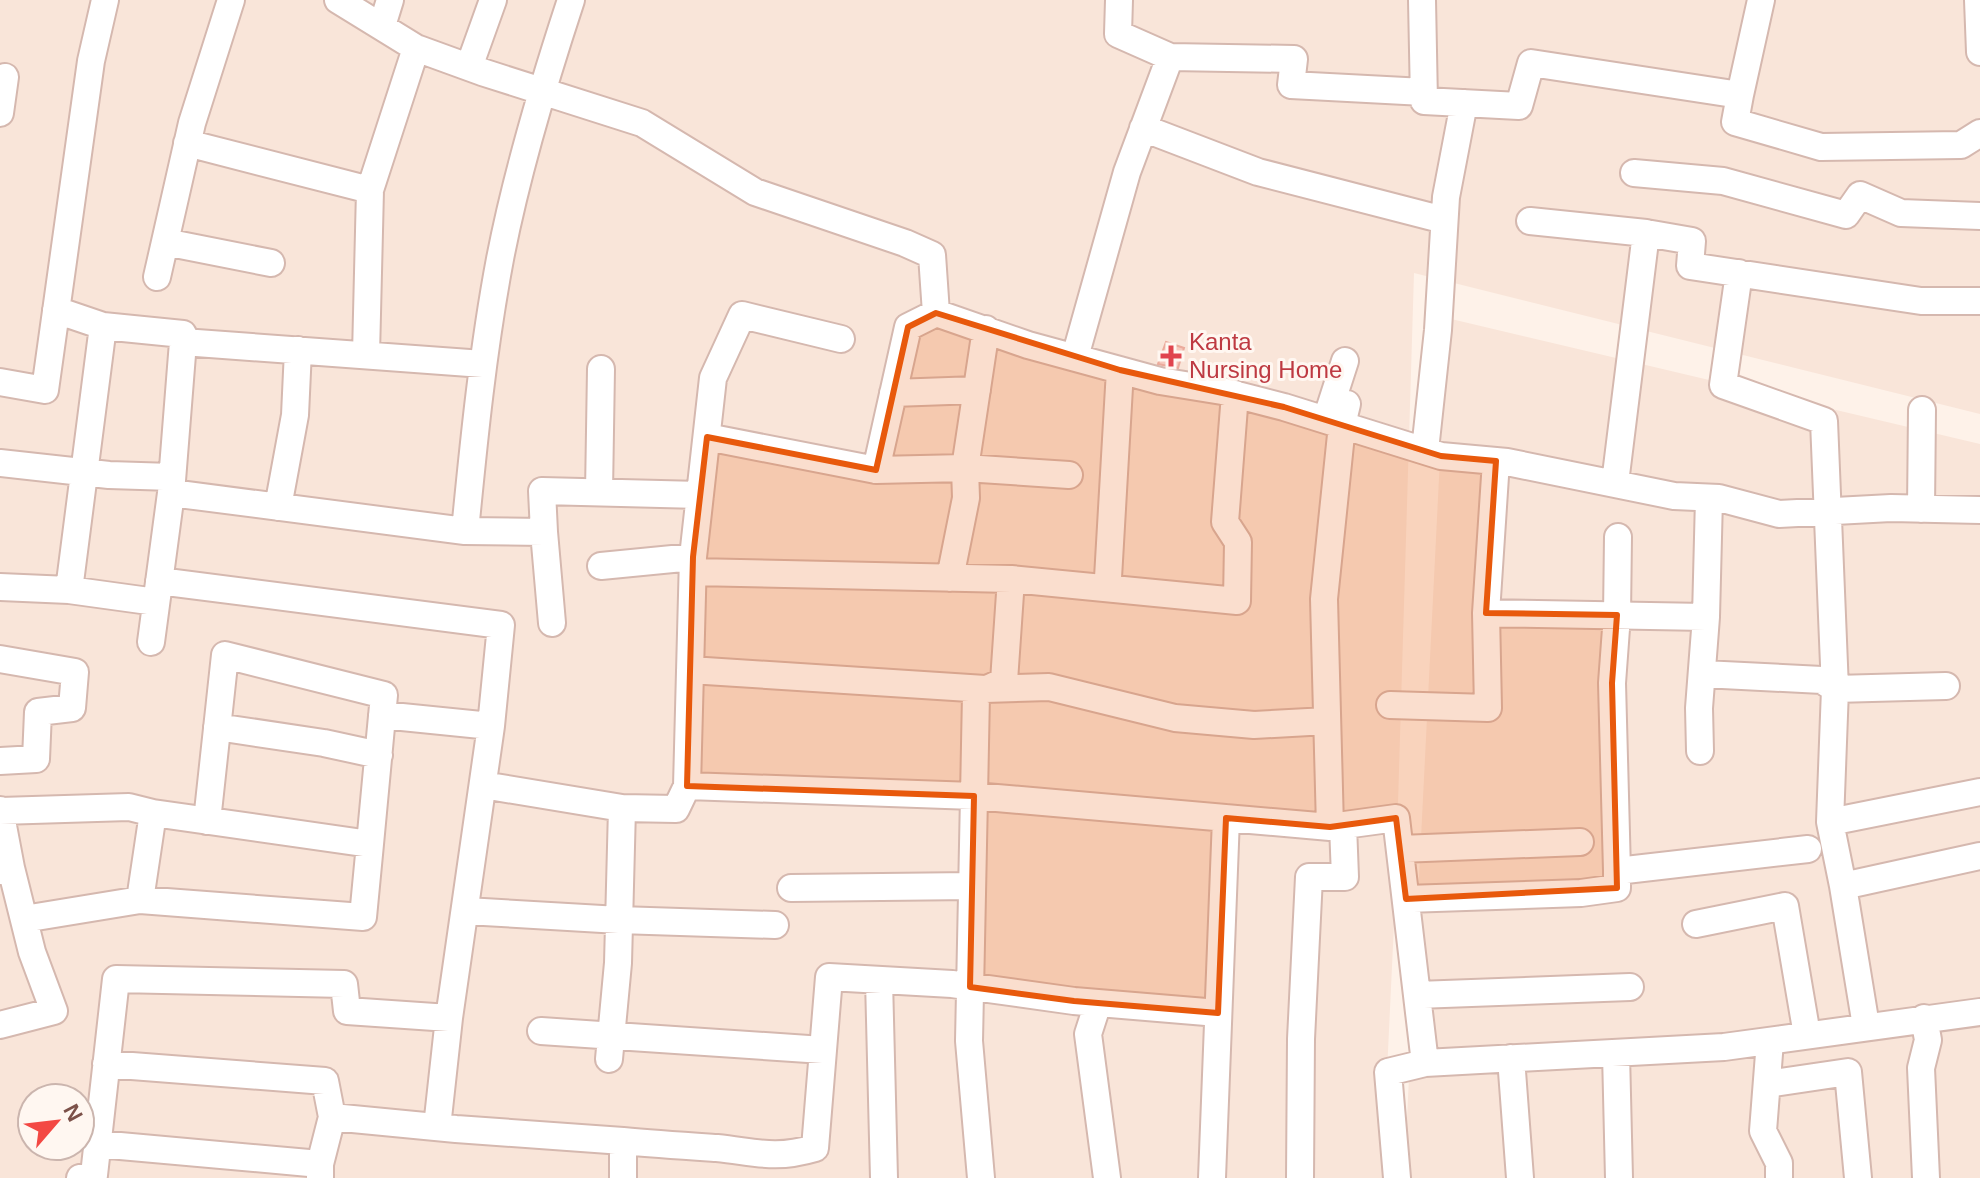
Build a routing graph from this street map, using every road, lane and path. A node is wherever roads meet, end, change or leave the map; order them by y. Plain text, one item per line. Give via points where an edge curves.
1 (105, 0) edge
2 (231, 0) edge
3 (338, 0) edge
4 (390, 0) edge
5 (493, 0) edge
6 (571, 0) edge
7 (1119, 0) edge
8 (1422, 0) edge
9 (1761, 0) edge
10 (1978, 0) edge
11 (382, 26) junction
12 (416, 48) junction
13 (1980, 52) edge
14 (1170, 57) junction
15 (469, 67) junction
16 (5, 77) dead end
17 (542, 90) junction
18 (1424, 92) junction
19 (1740, 95) junction
20 (1464, 103) junction
21 (0, 113) edge
22 (1143, 128) junction
23 (1980, 133) edge
24 (187, 143) junction
25 (1634, 173) dead end
26 (370, 190) junction
27 (1980, 216) edge
28 (1444, 220) junction
29 (1530, 221) dead end
30 (1646, 233) junction
31 (165, 242) junction
32 (271, 263) dead end
33 (1739, 273) junction
34 (157, 277) dead end
35 (1980, 301) edge
36 (56, 310) junction
37 (936, 313) junction
38 (103, 326) junction
39 (986, 329) junction
40 (183, 334) dead end
41 (841, 339) dead end
42 (298, 350) junction
43 (366, 355) junction
44 (1075, 357) junction
45 (1345, 361) dead end
46 (483, 364) junction
47 (601, 369) dead end
48 (1120, 370) junction
49 (0, 382) edge
50 (977, 390) junction
51 (893, 393) junction
52 (1235, 394) junction
53 (1922, 410) dead end
54 (1339, 416) junction
55 (707, 437) junction
56 (1425, 450) junction
57 (1496, 461) junction
58 (0, 463) edge
59 (965, 468) junction
60 (876, 470) junction
61 (83, 472) junction
62 (1069, 475) dead end
63 (1615, 483) junction
64 (171, 485) junction
65 (599, 492) junction
66 (700, 495) junction
67 (1709, 498) junction
68 (278, 507) junction
69 (1921, 509) junction
70 (1980, 510) edge
71 (1826, 511) junction
72 (465, 531) junction
73 (544, 532) junction
74 (1618, 537) dead end
75 (693, 564) junction
76 (601, 566) dead end
77 (950, 578) junction
78 (1108, 578) dead end
79 (1011, 579) junction
80 (0, 587) edge
81 (69, 590) junction
82 (158, 592) junction
83 (1486, 613) junction
84 (1617, 615) junction
85 (1706, 617) junction
86 (552, 623) dead end
87 (151, 642) dead end
88 (0, 659) edge
89 (690, 670) junction
90 (1703, 674) junction
91 (1946, 686) dead end
92 (985, 689) junction
93 (1835, 689) junction
94 (1390, 705) dead end
95 (382, 715) junction
96 (1327, 721) junction
97 (491, 726) junction
98 (217, 727) junction
99 (1700, 751) dead end
100 (379, 755) junction
101 (0, 761) edge
102 (483, 785) junction
103 (687, 786) junction
104 (1980, 792) edge
105 (974, 796) junction
106 (622, 808) junction
107 (0, 810) edge
108 (153, 813) junction
109 (1226, 818) junction
110 (207, 821) junction
111 (1830, 822) junction
112 (1337, 826) junction
113 (1580, 842) dead end
114 (370, 844) junction
115 (1400, 849) junction
116 (1808, 849) dead end
117 (1980, 856) edge
118 (6, 870) edge
119 (1617, 871) junction
120 (972, 886) junction
121 (1843, 886) junction
122 (791, 888) dead end
123 (1406, 899) junction
124 (140, 900) junction
125 (466, 911) junction
126 (24, 919) junction
127 (619, 920) junction
128 (1696, 924) dead end
129 (775, 925) dead end
130 (879, 980) junction
131 (970, 987) junction
132 (1630, 987) dead end
133 (1417, 995) junction
134 (1098, 1003) junction
135 (1980, 1012) edge
136 (1218, 1013) junction
137 (449, 1018) junction
138 (1924, 1018) junction
139 (0, 1025) edge
140 (1866, 1026) junction
141 (541, 1031) dead end
142 (1807, 1035) junction
143 (1770, 1041) junction
144 (610, 1046) junction
145 (823, 1050) junction
146 (1616, 1053) junction
147 (1511, 1058) junction
148 (1425, 1063) junction
149 (106, 1064) junction
150 (1767, 1084) junction
151 (332, 1117) junction
152 (437, 1127) junction
153 (623, 1141) junction
154 (98, 1144) junction
155 (320, 1171) edge
156 (90, 1177) edge
157 (623, 1178) edge
158 (884, 1178) edge
159 (981, 1178) edge
160 (1107, 1178) edge
161 (1212, 1178) edge
162 (1300, 1178) edge
163 (1397, 1178) edge
164 (1520, 1178) edge
165 (1619, 1178) edge
166 (1779, 1178) edge
167 (1858, 1178) edge
168 (1926, 1178) edge

1 - 36 street via 91,61
2 - 24 street
3 - 11 street
4 - 11 street
5 - 15 street
6 - 17 street
7 - 14 street via 1118,34
8 - 18 street
9 - 19 street
10 - 13 street
11 - 12 street
12 - 15 street
12 - 26 street
14 - 18 street via 1294,59 1291,85
14 - 22 street
15 - 17 street
16 - 21 street
17 - 37 street via 642,123 755,192 932,255
17 - 46 street via 501,257
18 - 20 street via 1424,101
19 - 20 street via 1531,63 1519,106
19 - 23 street via 1735,122 1821,147 1961,145
20 - 28 street
22 - 28 street via 1258,172
22 - 44 street
24 - 26 street
24 - 31 street
25 - 27 street via 1723,181 1846,215 1860,195 1901,213
26 - 43 street
28 - 56 street
29 - 30 street
30 - 33 street via 1692,241 1690,266
30 - 63 street
31 - 32 street
31 - 34 street
33 - 35 street via 1921,301
33 - 71 street via 1723,385 1824,421
36 - 38 street
36 - 49 street via 45,390
37 - 39 street
37 - 51 street via 908,327
38 - 40 street
38 - 61 street
39 - 44 street
39 - 50 street
41 - 55 street via 742,315 713,378
42 - 43 street
42 - 64 street via 183,342
42 - 68 street via 295,415
43 - 46 street
44 - 48 street
45 - 54 street
46 - 72 street
47 - 65 street
48 - 52 street
48 - 78 street
50 - 51 street
50 - 59 street
51 - 60 street
52 - 54 street
52 - 79 street via 1225,522 1238,542 1237,601
53 - 69 street
54 - 56 street
54 - 96 street via 1324,599
55 - 60 street
55 - 66 street
56 - 57 street
57 - 63 street
57 - 83 street
58 - 61 street
59 - 60 street
59 - 62 street
59 - 77 street via 966,498
61 - 64 street
61 - 81 street
63 - 67 street
64 - 68 street
64 - 82 street
65 - 66 street
65 - 73 street via 542,491
66 - 75 street
67 - 71 street via 1779,514
67 - 85 street
68 - 72 street
69 - 70 street
69 - 71 street
71 - 93 street
72 - 73 street
73 - 86 street
74 - 84 street
75 - 76 street
75 - 77 street
75 - 89 street
77 - 79 street
79 - 92 street via 1004,681
80 - 81 street
81 - 82 street
82 - 87 street
82 - 97 street via 501,625
83 - 84 street
83 - 94 street via 1488,708
84 - 85 street
84 - 119 street via 1612,683
85 - 90 street
88 - 101 street via 75,672 72,708 38,712 36,759
89 - 92 street
89 - 103 street
90 - 93 street via 1822,680
90 - 99 street
91 - 93 street
92 - 96 street via 1049,687 1175,718 1254,725
92 - 105 street via 976,694
93 - 111 street
95 - 97 street
95 - 98 street via 384,695 225,655
95 - 100 street
96 - 112 street
97 - 102 street
98 - 100 street
98 - 110 street
100 - 114 street
102 - 106 street
102 - 125 street
103 - 105 street
103 - 106 street via 676,809
104 - 111 street
105 - 109 street
105 - 120 street
106 - 127 street
107 - 108 street via 129,807
107 - 118 street
108 - 110 street
108 - 124 street
109 - 112 street
109 - 136 street
110 - 114 street
111 - 121 street
112 - 115 street via 1396,818
112 - 162 street via 1345,877 1309,877
113 - 115 street
114 - 124 street via 363,917
115 - 123 street
116 - 119 street
117 - 121 street
118 - 126 street
119 - 123 street via 1617,888 1581,893
120 - 122 street
120 - 131 street
121 - 140 street
123 - 133 street
124 - 126 street
125 - 127 street
125 - 137 street
126 - 139 street via 54,1011
127 - 129 street
127 - 144 street
128 - 142 street via 1785,906
130 - 131 street
130 - 145 street via 829,977
130 - 158 street
131 - 134 street
131 - 159 street via 969,1041
132 - 133 street
133 - 148 street
134 - 136 street
134 - 160 street via 1088,1034
135 - 138 street
136 - 161 street
137 - 149 street via 347,1011 344,984 116,979
137 - 152 street
138 - 140 street
138 - 168 street
140 - 142 street
141 - 144 street
142 - 143 street
143 - 146 street
143 - 150 street
144 - 145 street
145 - 153 street via 815,1148 790,1155 754,1155
146 - 147 street
146 - 165 street
147 - 148 street
147 - 164 street
148 - 163 street via 1388,1072
149 - 151 street via 325,1081
149 - 154 street
150 - 166 street via 1763,1131 1779,1163
150 - 167 street via 1848,1072
151 - 152 street
151 - 155 street
152 - 153 street
153 - 157 street
154 - 155 street
154 - 156 street

